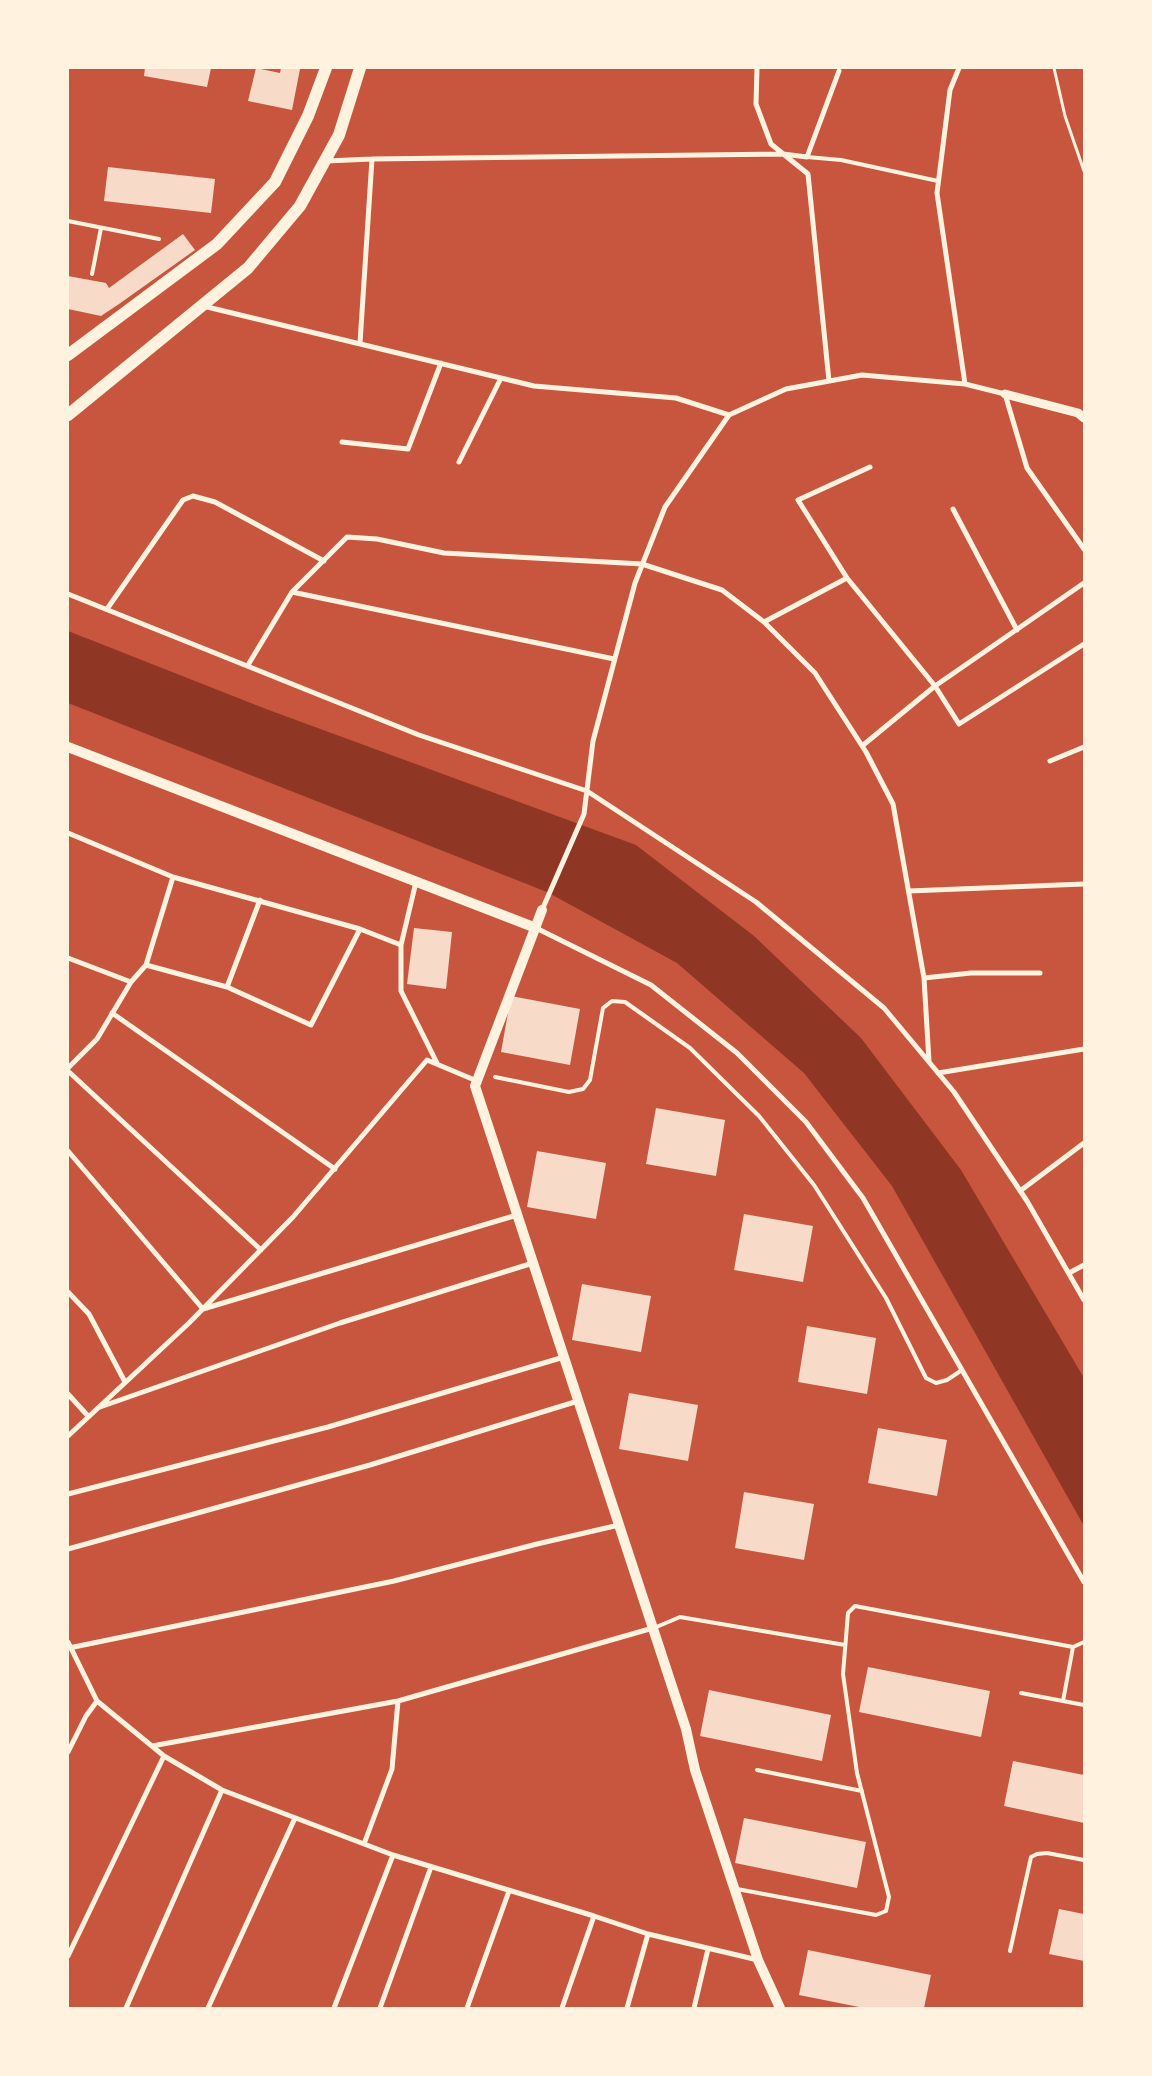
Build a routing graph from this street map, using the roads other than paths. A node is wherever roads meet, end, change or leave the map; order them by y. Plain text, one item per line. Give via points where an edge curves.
1 (326, 68) edge
2 (360, 68) edge
3 (757, 68) edge
4 (960, 68) edge
5 (839, 71) dead end
6 (783, 154) junction
7 (807, 157) junction
8 (372, 158) junction
9 (325, 161) junction
10 (938, 181) junction
11 (68, 221) edge
12 (101, 228) junction
13 (160, 239) dead end
14 (92, 274) dead end
15 (202, 306) junction
16 (360, 343) junction
17 (68, 355) edge
18 (441, 364) junction
19 (502, 378) junction
20 (830, 381) junction
21 (965, 384) junction
22 (1005, 394) junction
23 (68, 415) edge
24 (729, 415) junction
25 (1084, 418) edge
26 (342, 442) dead end
27 (459, 462) dead end
28 (870, 468) dead end
29 (953, 509) dead end
30 (1084, 549) edge
31 (324, 561) junction
32 (642, 564) junction
33 (847, 578) junction
34 (1084, 583) edge
35 (292, 592) junction
36 (68, 594) edge
37 (107, 609) junction
38 (764, 622) junction
39 (1017, 630) junction
40 (1084, 644) edge
41 (614, 660) junction
42 (248, 665) junction
43 (935, 686) junction
44 (862, 746) junction
45 (68, 747) edge
46 (1084, 747) edge
47 (1050, 761) dead end
48 (587, 791) junction
49 (68, 833) edge
50 (173, 877) junction
51 (416, 882) junction
52 (1084, 884) edge
53 (908, 891) junction
54 (260, 900) junction
55 (542, 910) joint
56 (536, 928) junction
57 (360, 929) junction
58 (401, 946) junction
59 (68, 958) edge
60 (146, 965) junction
61 (1040, 973) dead end
62 (924, 978) junction
63 (131, 982) junction
64 (227, 987) junction
65 (112, 1013) junction
66 (1084, 1049) edge
67 (929, 1061) junction
68 (437, 1064) junction
69 (68, 1069) edge
70 (938, 1073) junction
71 (495, 1077) dead end
72 (477, 1081) junction
73 (1084, 1143) edge
74 (68, 1151) edge
75 (335, 1169) junction
76 (1020, 1191) junction
77 (518, 1215) junction
78 (261, 1250) junction
79 (533, 1263) junction
80 (1084, 1265) edge
81 (1069, 1273) junction
82 (68, 1292) edge
83 (1084, 1300) edge
84 (203, 1309) junction
85 (564, 1357) junction
86 (962, 1370) junction
87 (125, 1382) junction
88 (68, 1394) edge
89 (579, 1400) junction
90 (98, 1408) junction
91 (88, 1416) junction
92 (68, 1436) edge
93 (68, 1494) edge
94 (620, 1525) junction
95 (68, 1549) edge
96 (1084, 1582) edge
97 (653, 1628) junction
98 (1084, 1642) edge
99 (845, 1644) junction
100 (68, 1646) edge
101 (1073, 1647) junction
102 (1021, 1693) dead end
103 (1063, 1700) junction
104 (97, 1701) junction
105 (398, 1701) junction
106 (1084, 1705) edge
107 (152, 1746) junction
108 (68, 1752) edge
109 (164, 1756) junction
110 (757, 1770) dead end
111 (222, 1790) junction
112 (862, 1791) junction
113 (295, 1818) junction
114 (364, 1844) junction
115 (393, 1855) junction
116 (1084, 1860) edge
117 (431, 1867) junction
118 (735, 1889) junction
119 (509, 1891) junction
120 (594, 1916) junction
121 (648, 1934) junction
122 (708, 1949) junction
123 (1010, 1951) dead end
124 (68, 1956) edge
125 (758, 1960) junction
126 (126, 2008) edge
127 (208, 2008) edge
128 (334, 2008) edge
129 (380, 2008) edge
130 (467, 2008) edge
131 (562, 2008) edge
132 (627, 2008) edge
133 (694, 2008) edge
134 (780, 2008) edge

1 - 17 main road via 308,116 275,182 217,244
2 - 9 main road via 339,135
3 - 6 street via 756,104 770,144
4 - 10 street via 950,90
5 - 7 street
6 - 7 street
6 - 8 street
6 - 20 street via 808,174
7 - 10 lane via 840,160
8 - 9 street
8 - 16 street
9 - 15 main road via 300,206 248,268
10 - 21 street via 937,193
11 - 12 lane
12 - 13 lane
12 - 14 lane
15 - 16 street
15 - 23 main road
16 - 18 street
18 - 19 street
18 - 26 street via 408,449
19 - 24 street via 534,386 676,398
19 - 27 street
20 - 21 street via 862,375
20 - 24 street via 786,389
21 - 22 street
22 - 25 street via 1078,413
22 - 30 street via 1027,468
24 - 32 street via 665,507
28 - 33 street via 798,500
29 - 39 street
31 - 32 street via 347,537 444,553
31 - 35 street
31 - 37 street via 215,502 193,496 183,500
32 - 38 street via 722,590
32 - 41 street
33 - 38 street
33 - 43 street
34 - 39 street
35 - 41 street
35 - 42 street
36 - 37 street
37 - 42 street
38 - 44 street via 815,673
39 - 43 street
40 - 43 street via 959,724
41 - 48 street via 593,741
42 - 48 street via 419,735
43 - 44 street
44 - 53 street via 893,804
45 - 51 main road
46 - 47 street
48 - 55 street via 584,814
48 - 67 street via 756,902 884,1008
49 - 50 street
50 - 54 street
50 - 60 street
51 - 56 main road
51 - 58 street
52 - 53 street
53 - 62 street
54 - 57 street
54 - 64 street
55 - 56 main road
56 - 72 main road
56 - 86 street via 652,985 737,1053 806,1122 863,1198
57 - 58 street
57 - 64 street via 310,1025
58 - 68 street via 401,991
59 - 63 street
60 - 63 street
60 - 64 street
61 - 62 street via 971,973
62 - 67 street
63 - 65 street
65 - 69 street via 96,1039
65 - 75 street
66 - 70 street
67 - 70 street
68 - 72 street
68 - 75 street via 427,1060
69 - 78 street
70 - 76 street
71 - 86 lane via 569,1092 582,1089 590,1080 603,1008 612,1002 625,1002 690,1048 759,1116 814,1185 886,1298 926,1378 936,1383
72 - 77 main road via 475,1086
73 - 76 street
74 - 84 street
75 - 78 street
76 - 81 street
77 - 79 main road
77 - 84 street
78 - 84 street
79 - 85 main road
79 - 90 street via 340,1323
80 - 81 street
81 - 83 street
82 - 87 street via 88,1314
84 - 87 street
85 - 89 main road
85 - 93 street via 328,1427
86 - 96 street
87 - 90 street
88 - 91 street
89 - 94 main road
89 - 95 street via 370,1465
90 - 91 street
91 - 92 street
94 - 97 main road
94 - 100 street via 394,1581
97 - 99 lane via 680,1617
97 - 105 street
97 - 118 main road
98 - 101 lane
99 - 101 lane via 848,1613 856,1606
99 - 112 lane via 843,1674
100 - 104 street
101 - 103 lane
102 - 103 lane
103 - 106 lane
104 - 107 street
104 - 108 street
105 - 107 street
105 - 114 street via 392,1769
107 - 109 street
109 - 111 street
109 - 124 street
110 - 112 lane
111 - 113 street
111 - 126 street
112 - 118 lane via 889,1897 886,1911 876,1915
113 - 114 street
113 - 127 street
114 - 115 street
115 - 117 street
115 - 128 street
116 - 123 lane via 1047,1852 1031,1857
117 - 119 street
117 - 129 street
118 - 125 main road
119 - 120 street
119 - 130 street
120 - 121 street
120 - 131 street
121 - 122 street
121 - 132 street
122 - 125 street
122 - 133 street
125 - 134 main road

